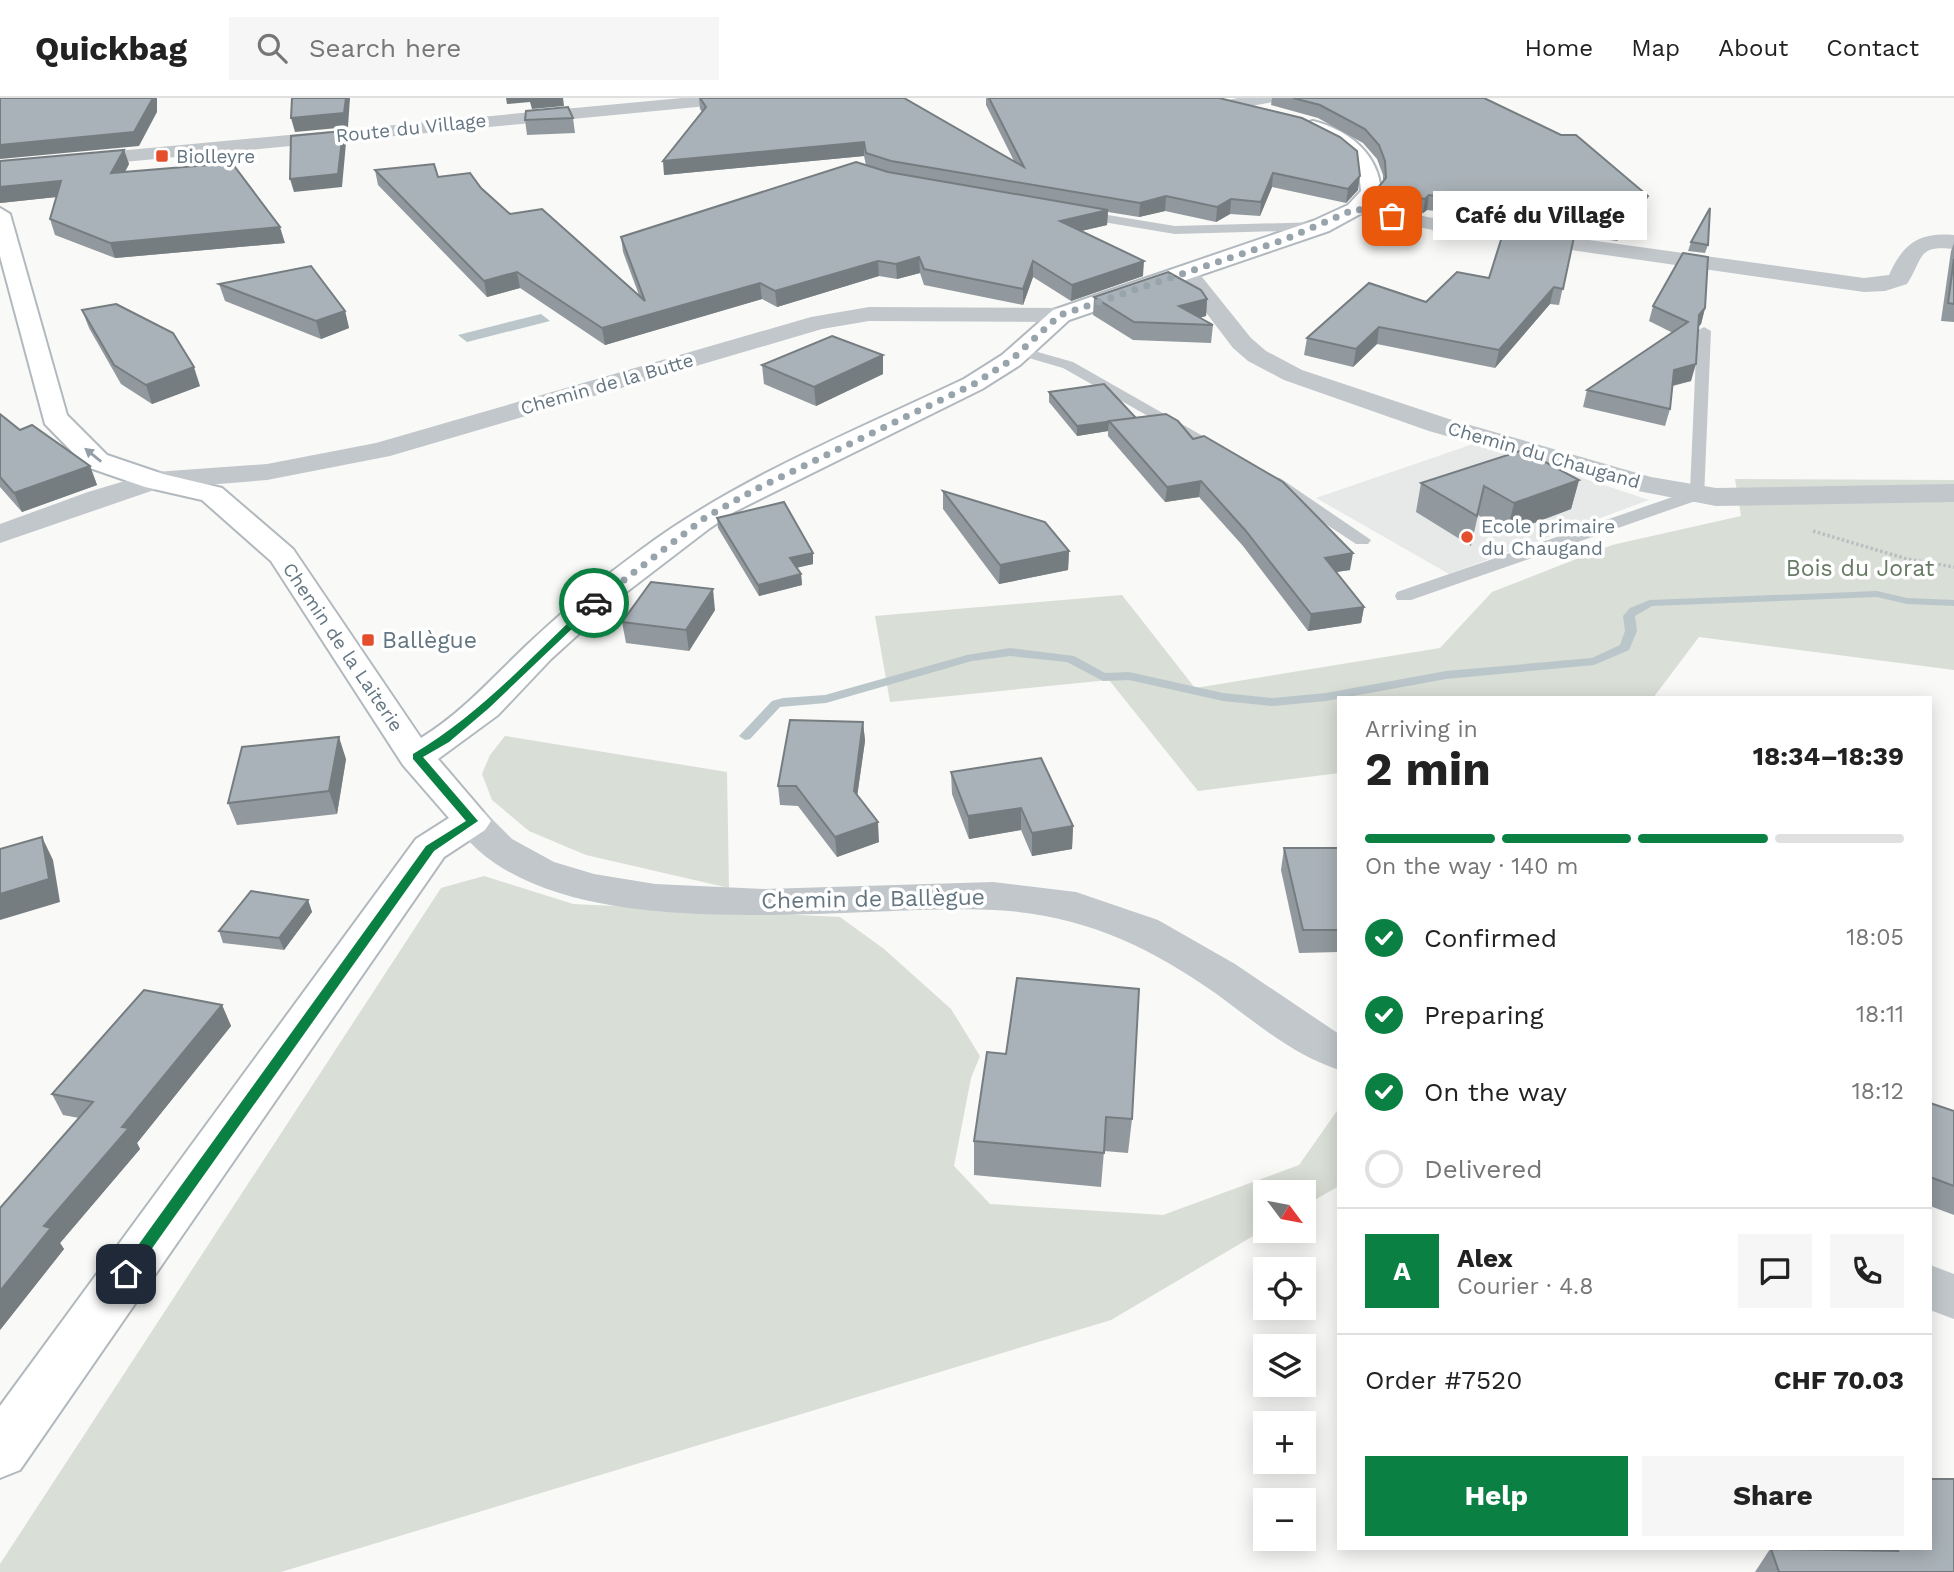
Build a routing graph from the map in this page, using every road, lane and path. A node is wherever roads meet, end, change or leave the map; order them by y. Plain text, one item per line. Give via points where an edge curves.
1 (738, 98) edge
2 (1267, 98) edge
3 (0, 168) edge
4 (1355, 209) junction
5 (1060, 211) edge
6 (0, 214) edge
7 (1321, 226) junction
8 (1954, 242) edge
9 (1186, 272) junction
10 (1060, 315) junction
11 (1704, 331) edge
12 (1020, 351) junction
13 (1241, 462) edge
14 (1264, 476) edge
15 (155, 481) junction
16 (1954, 493) edge
17 (1698, 494) junction
18 (1802, 527) dead end
19 (0, 534) edge
20 (1362, 540) dead end
21 (1954, 567) edge
22 (1404, 596) dead end
23 (416, 757) junction
24 (472, 821) junction
25 (1337, 1052) edge
26 (1932, 1288) edge
27 (1954, 1297) edge
28 (0, 1452) edge

1 - 3 street, Route du Village
2 - 4 street via 1218,102 1315,128 1349,146 1372,174 1371,192
4 - 7 street
4 - 8 street via 1438,225 1864,285 1899,279 1912,248 1923,242
5 - 7 lane via 1175,230
15 -> 6 street, Chemin de la Laiterie via 97,461 54,418
7 - 9 street
9 - 10 street
9 - 17 street, Chemin du Chaugand via 1242,344 1293,375 1439,425 1648,485
10 - 12 street
10 - 15 street, Chemin de la Butte via 869,314 819,322 380,450 267,472
11 - 17 lane
12 - 13 lane via 1068,365
12 - 23 street via 974,384 758,488 687,528 600,597 446,740
14 - 20 lane
15 - 19 street, Chemin de la Butte
15 - 23 street, Chemin de la Laiterie via 212,494 282,555
16 - 17 street, Chemin du Chaugand
17 - 22 lane
18 - 21 path via 1907,559
23 - 24 street, Chemin de Ballègue
24 - 25 street, Chemin de Ballègue via 498,848 540,871 591,887 655,898 765,903 993,896 1076,906 1143,930
24 - 28 street via 430,848
26 - 27 street

